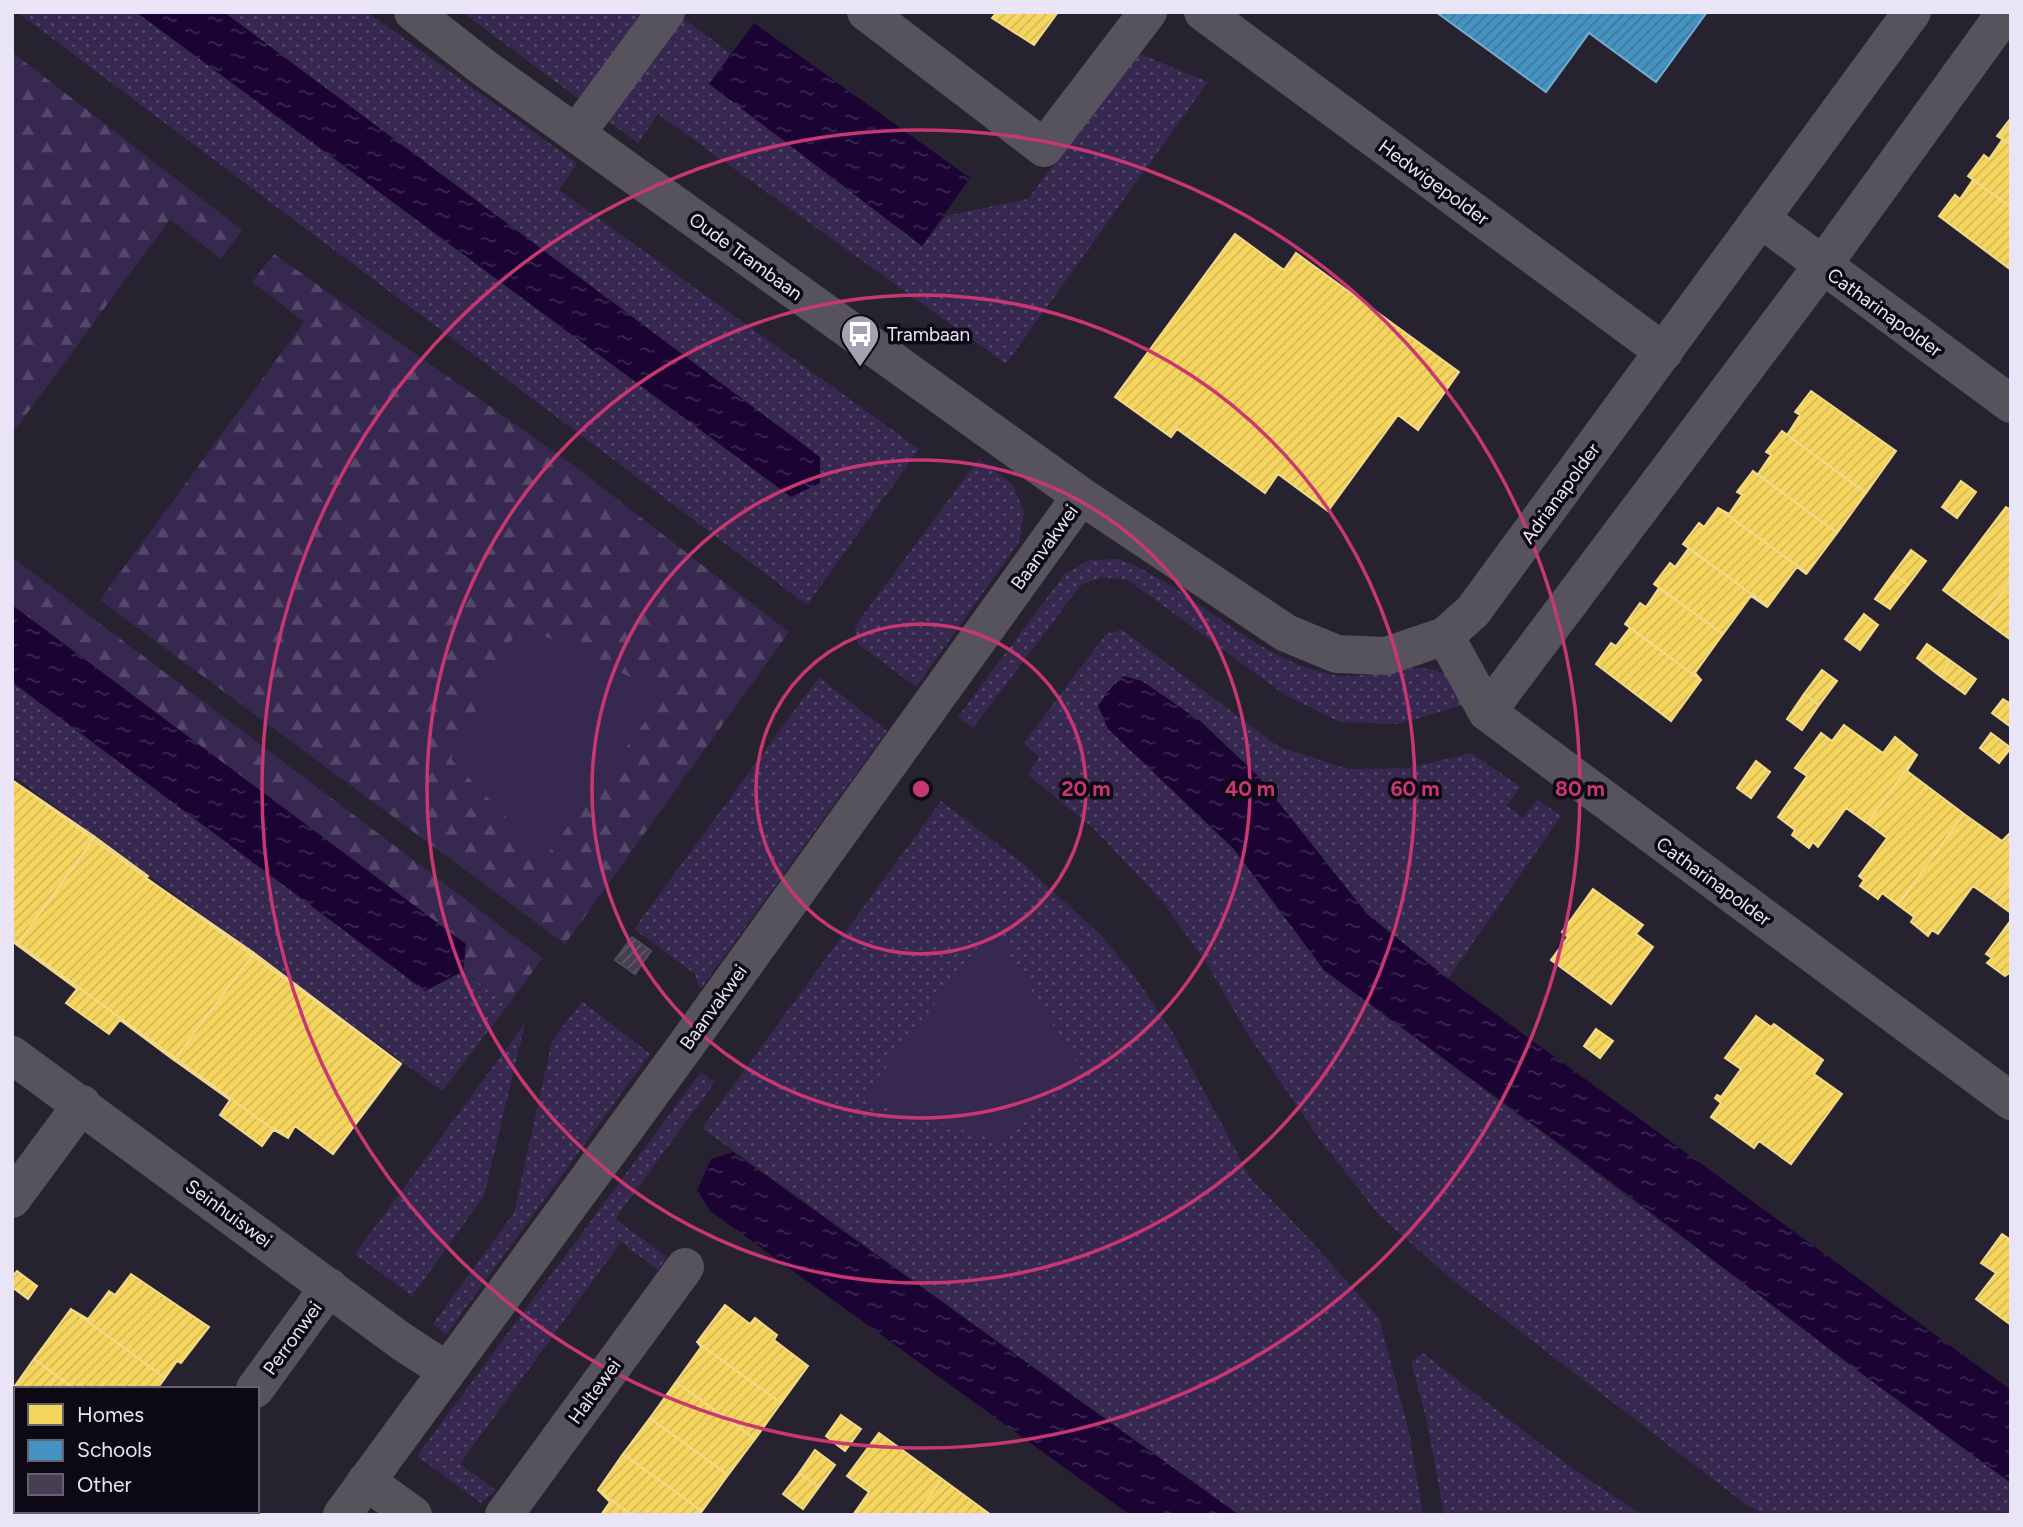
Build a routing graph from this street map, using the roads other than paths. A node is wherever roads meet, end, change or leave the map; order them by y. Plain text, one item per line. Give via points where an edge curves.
1 (413, 12) edge
2 (666, 12) edge
3 (866, 12) edge
4 (1148, 12) edge
5 (1203, 12) edge
6 (1912, 12) edge
7 (2006, 12) edge
8 (576, 134) junction
9 (1761, 219) junction
10 (1822, 266) junction
11 (1664, 352) junction
12 (2011, 404) edge
13 (1081, 496) junction
14 (1446, 636) junction
15 (1487, 712) junction
16 (12, 1055) edge
17 (2011, 1101) edge
18 (82, 1104) junction
19 (12, 1199) edge
20 (685, 1268) dead end
21 (329, 1287) junction
22 (447, 1371) junction
23 (256, 1387) edge
24 (366, 1481) junction
25 (342, 1515) edge
26 (413, 1515) edge
27 (504, 1515) edge

1 - 8 street, Oude Trambaan
2 - 8 street
3 - 4 street via 1044,148
5 - 11 street, Hedwigepolder
6 - 9 street, Adrianapolder
7 - 10 street
8 - 13 street, Oude Trambaan
9 - 10 street, Catharinapolder
9 - 11 street, Adrianapolder
10 - 12 street, Catharinapolder
10 - 15 street
11 - 14 street, Adrianapolder via 1473,611
13 - 14 street, Adrianapolder via 1286,634 1337,654 1386,656
13 - 22 street, Baanvakwei
14 - 15 street, Catharinapolder
15 - 17 street, Catharinapolder
16 - 18 street, Seinhuiswei
18 - 19 street
18 - 21 street, Seinhuiswei
20 - 27 street, Haltewei
21 - 22 street, Seinhuiswei
21 - 23 street, Perronwei
22 - 24 street, Baanvakwei
24 - 25 street, Baanvakwei
24 - 26 street

